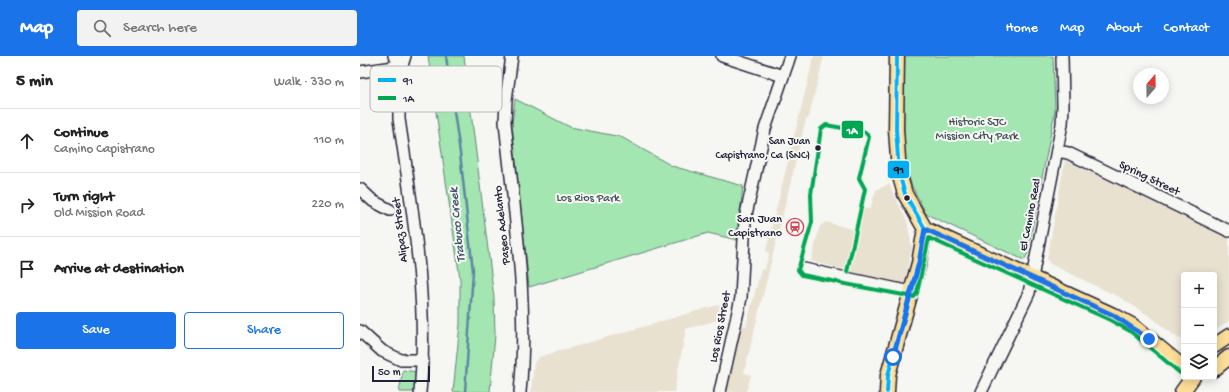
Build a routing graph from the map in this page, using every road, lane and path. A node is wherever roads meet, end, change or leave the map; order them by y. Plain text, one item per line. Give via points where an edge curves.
1 (394, 56) edge
2 (512, 56) edge
3 (724, 56) edge
4 (790, 56) edge
5 (897, 56) edge
6 (1062, 56) edge
7 (403, 61) edge
8 (383, 66) edge
9 (370, 69) edge
10 (360, 72) edge
11 (783, 76) junction
12 (399, 112) edge
13 (1057, 151) junction
14 (360, 189) edge
15 (390, 210) dead end
16 (925, 229) junction
17 (1229, 231) edge
18 (804, 269) dead end
19 (1032, 278) junction
20 (912, 292) junction
21 (360, 331) edge
22 (1229, 336) edge
23 (1217, 344) edge
24 (1229, 357) edge
25 (423, 360) junction
26 (1181, 366) edge
27 (1217, 367) edge
28 (1191, 380) edge
29 (420, 392) edge
30 (520, 392) edge
31 (720, 392) edge
32 (886, 392) edge
33 (982, 392) edge
34 (1182, 392) edge

1 - 7 street
2 - 30 street, Paseo Adelanto via 505,122 522,284
3 - 11 street
4 - 11 street, Los Rios Street
5 - 16 main road via 896,129 899,173 905,194
6 - 13 street, El Camino Real via 1064,106
7 - 8 street
9 - 10 street
11 - 31 street, Los Rios Street via 765,129 745,219 741,298
12 - 25 street, Alipaz Street via 421,290
13 - 17 street, Spring Street via 1068,153
13 - 19 street, El Camino Real
14 - 15 street via 373,201
16 - 19 main road
16 - 20 main road
18 - 20 street
19 - 26 main road via 1124,320
19 - 33 street, El Camino Real via 1028,295
20 - 32 main road via 888,376
21 - 25 street via 382,351 401,360
22 - 23 main road
24 - 27 main road
25 - 29 street, Alipaz Street
28 - 34 main road

